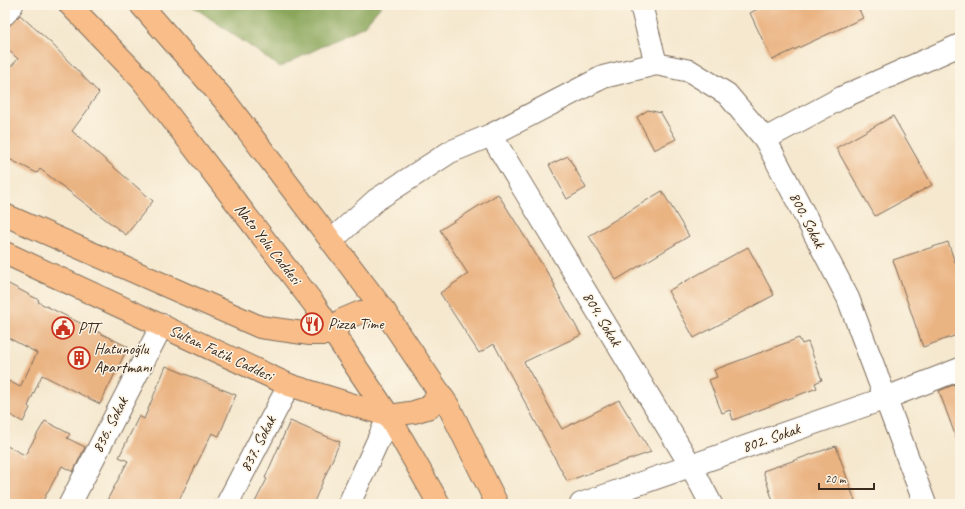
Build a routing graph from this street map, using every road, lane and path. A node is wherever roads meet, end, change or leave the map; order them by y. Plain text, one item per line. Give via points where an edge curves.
1 (12, 5) edge
2 (70, 5) edge
3 (141, 5) edge
4 (641, 5) edge
5 (5, 14) edge
6 (960, 45) edge
7 (656, 64) junction
8 (491, 135) junction
9 (765, 139) junction
10 (5, 215) edge
11 (331, 241) junction
12 (5, 253) edge
13 (385, 312) junction
14 (162, 325) junction
15 (334, 334) junction
16 (960, 369) edge
17 (289, 385) junction
18 (439, 392) junction
19 (886, 398) junction
20 (389, 416) junction
21 (691, 466) junction
22 (70, 504) edge
23 (227, 504) edge
24 (349, 504) edge
25 (439, 504) edge
26 (497, 504) edge
27 (581, 504) edge
28 (711, 504) edge
29 (925, 504) edge

1 - 5 street
2 - 15 main road, Nato Yolu Caddesi via 142,80 314,304
3 - 11 main road via 226,102
4 - 7 street
6 - 9 street via 843,97
7 - 8 street via 603,77
7 - 9 street, 800. Sokak via 690,71 727,94
8 - 11 street via 450,152 376,200
8 - 21 street, 804. Sokak
9 - 19 street, 800. Sokak via 848,298
10 - 15 main road via 260,327 310,334
11 - 13 main road
12 - 14 main road, Sultan Fatih Caddesi
13 - 15 main road via 361,312 342,320
13 - 18 main road
14 - 17 main road, Sultan Fatih Caddesi
14 - 22 street, 836. Sokak
15 - 20 main road, Nato Yolu Caddesi
16 - 19 street, 802. Sokak
17 - 20 main road, Sultan Fatih Caddesi
17 - 23 street, 837. Sokak
18 - 20 main road, Sultan Fatih Caddesi via 430,407
18 - 26 main road
19 - 21 street, 802. Sokak
19 - 29 street, 800. Sokak
20 - 24 street
20 - 25 main road, Nato Yolu Caddesi
21 - 27 street, 802. Sokak
21 - 28 street, 804. Sokak

